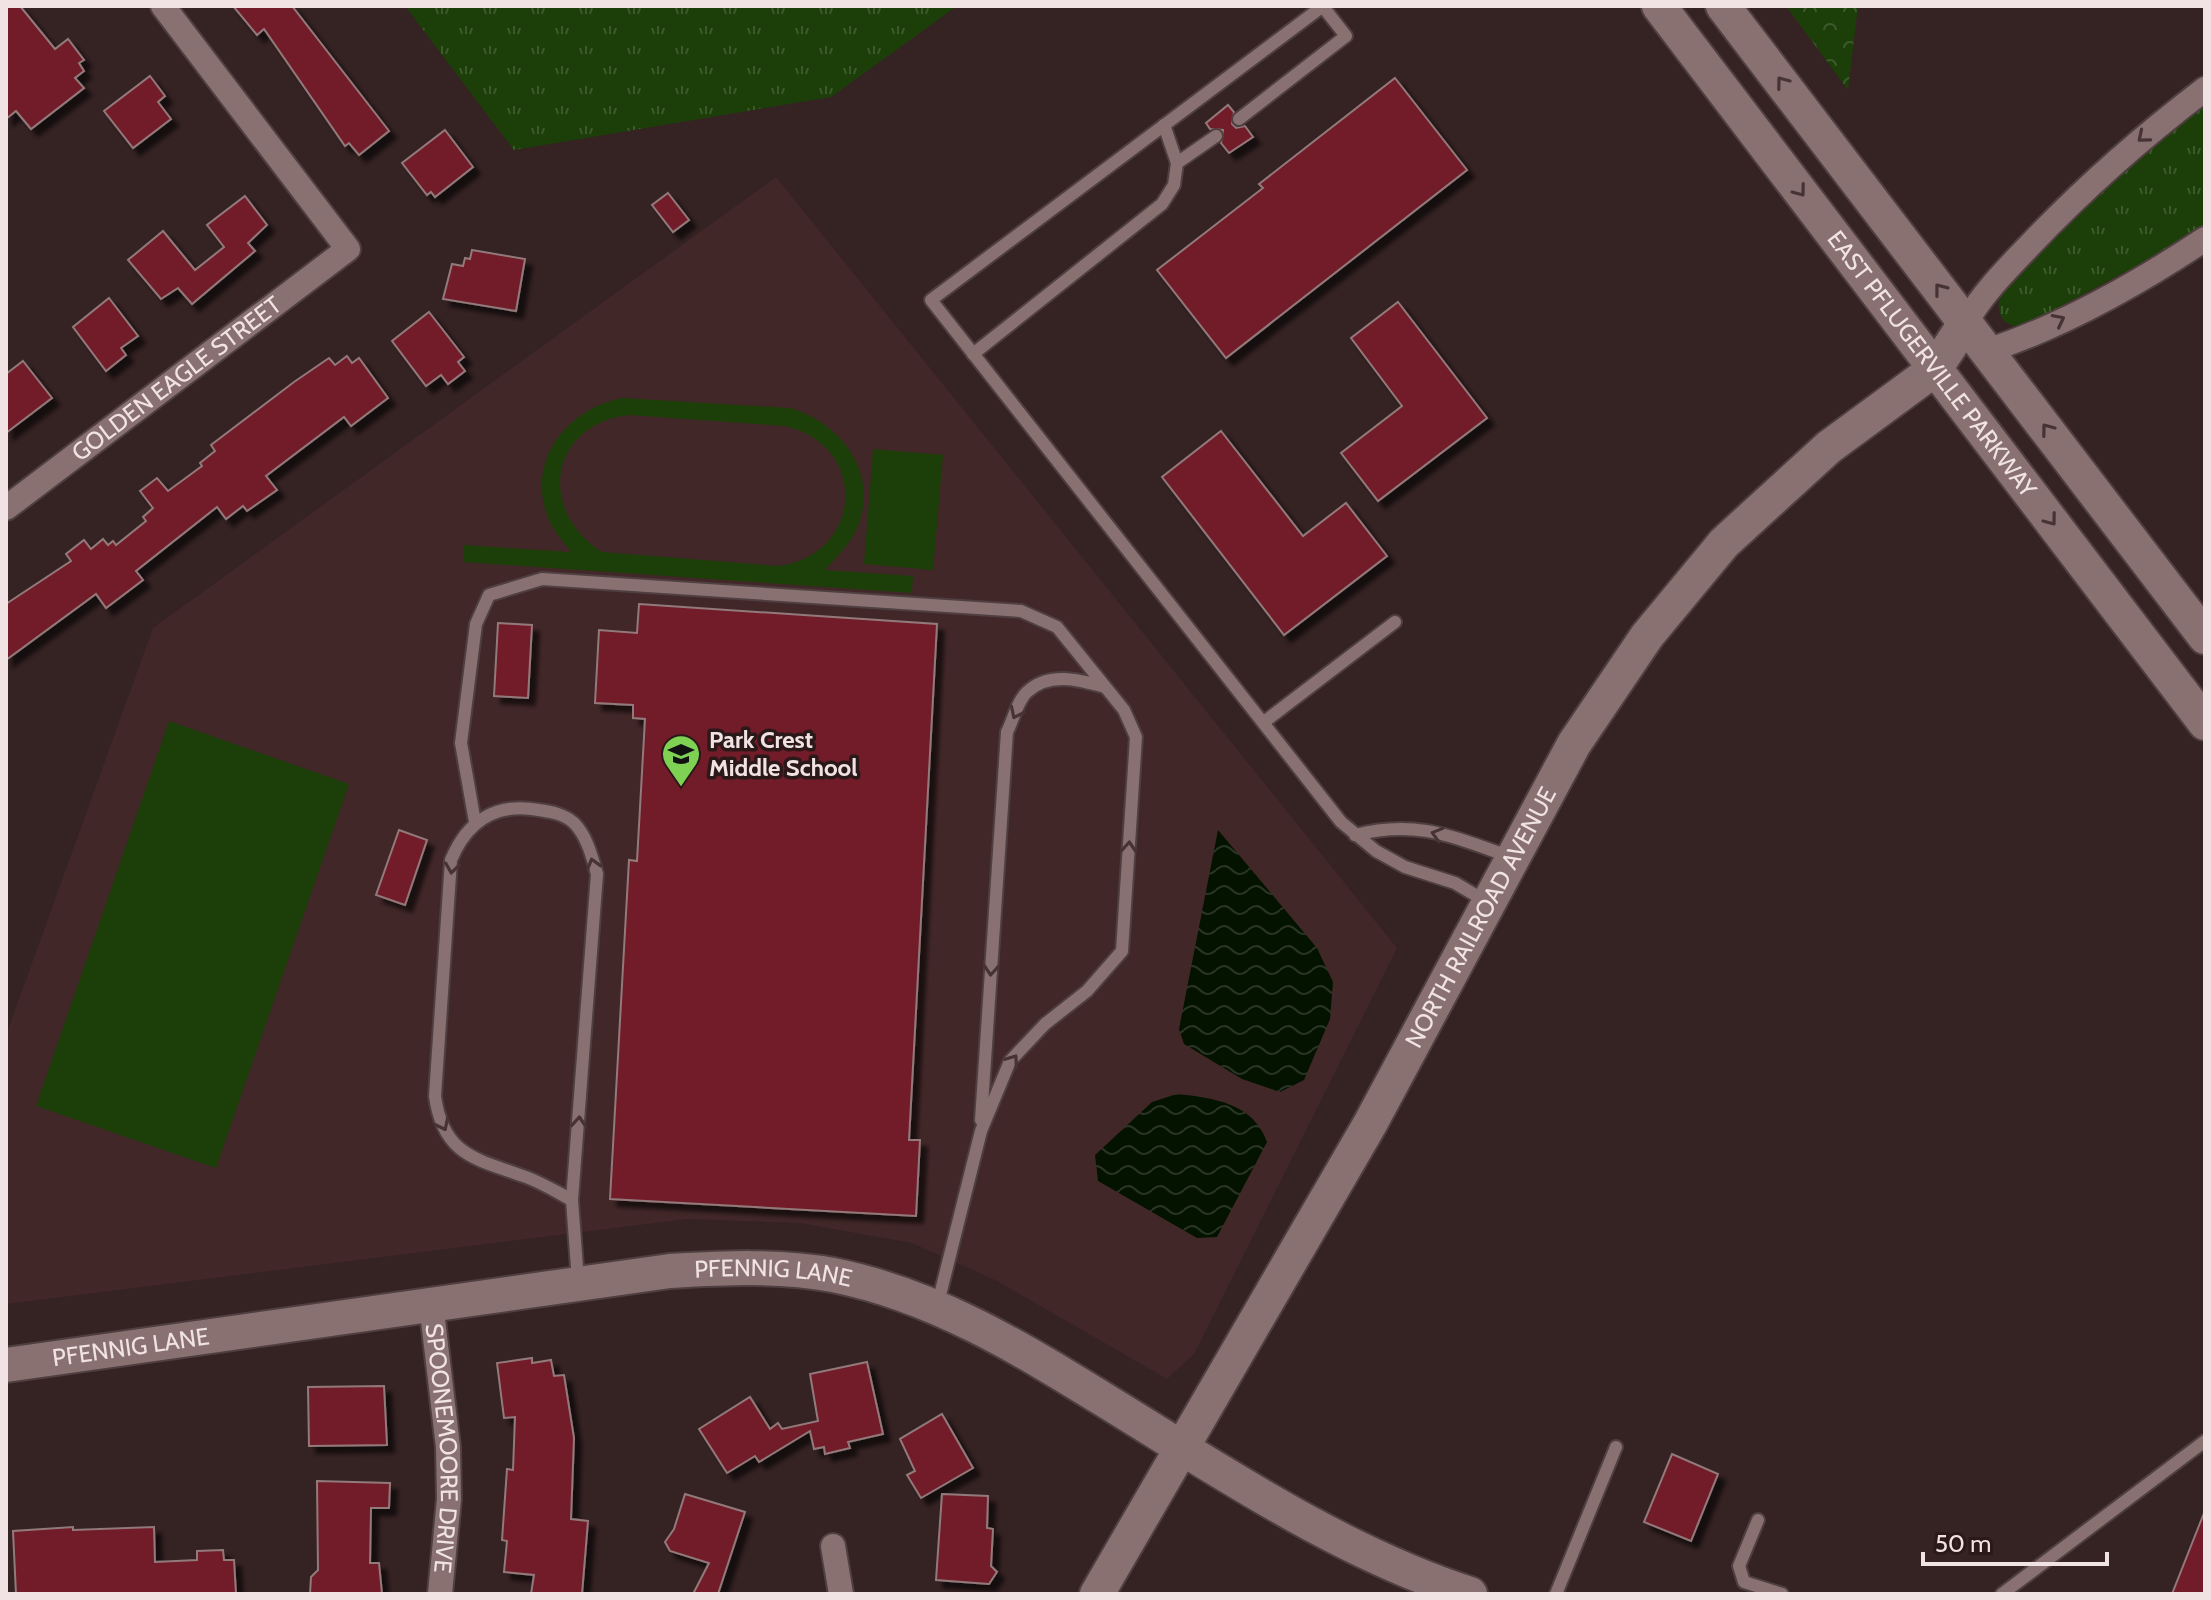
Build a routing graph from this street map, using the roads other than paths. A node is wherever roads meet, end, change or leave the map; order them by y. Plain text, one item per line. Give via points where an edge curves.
1 (163, 6) edge
2 (1659, 6) edge
3 (1723, 6) edge
4 (1323, 7) edge
5 (2205, 89) edge
6 (1239, 119) dead end
7 (1164, 125) junction
8 (1216, 136) dead end
9 (1177, 163) junction
10 (2205, 239) edge
11 (1966, 322) junction
12 (1987, 351) junction
13 (973, 354) junction
14 (1935, 369) junction
15 (6, 508) edge
16 (1395, 622) dead end
17 (2205, 637) edge
18 (1105, 687) junction
19 (1264, 722) junction
20 (2205, 723) edge
21 (475, 822) junction
22 (1355, 835) junction
23 (1511, 857) junction
24 (1489, 903) junction
25 (981, 1131) junction
26 (572, 1200) junction
27 (579, 1283) junction
28 (431, 1303) junction
29 (937, 1307) junction
30 (6, 1365) edge
31 (2205, 1441) edge
32 (1616, 1447) dead end
33 (1184, 1448) junction
34 (1758, 1520) dead end
35 (833, 1546) dead end
36 (1464, 1593) edge
37 (440, 1594) edge
38 (841, 1594) edge
39 (1097, 1594) edge
40 (1556, 1594) edge
41 (1782, 1594) edge
42 (2002, 1594) edge

1 - 15 street, GOLDEN EAGLE STREET via 348,249
2 -> 14 street, EAST PFLUGERVILLE PARKWAY
11 -> 3 street
4 - 6 lane via 1346,36
4 - 7 lane
5 -> 11 street via 2087,187 1981,297
7 - 9 lane
7 - 13 lane via 931,300
8 - 9 lane
9 - 13 lane via 1174,185 1162,204
12 -> 10 street via 2112,294
11 - 12 street
11 - 14 street, NORTH RAILROAD AVENUE
12 - 14 street
17 -> 12 street
13 - 19 lane
14 -> 20 street, EAST PFLUGERVILLE PARKWAY
14 - 23 street, NORTH RAILROAD AVENUE via 1829,447 1724,543 1647,636 1574,744
16 - 19 lane
18 - 21 lane via 1057,627 1021,611 542,579 489,595 476,624 461,743
25 -> 18 lane via 1010,1061 1087,991 1122,951 1136,737 1124,710
18 -> 25 lane via 1072,678 1048,681 1026,692 1007,732
19 - 22 lane
21 -> 26 lane via 451,860 437,1114 457,1149
26 -> 21 lane via 597,874 581,834 560,814 525,808 493,811
23 -> 22 lane via 1413,827
22 - 24 lane via 1405,867 1455,883
23 - 24 street, NORTH RAILROAD AVENUE
24 - 33 street, NORTH RAILROAD AVENUE via 1370,1124
25 - 29 lane
26 - 27 lane
27 - 28 street, PFENNIG LANE
27 - 29 street, PFENNIG LANE via 752,1267 832,1275
28 - 30 street, PFENNIG LANE
28 - 37 street, SPOONEMOORE DRIVE via 448,1447
29 - 33 street, PFENNIG LANE via 1018,1347
31 - 42 lane
32 - 40 lane
33 - 36 street, PFENNIG LANE via 1329,1534
33 - 39 street, NORTH RAILROAD AVENUE
34 - 41 lane via 1739,1566 1744,1582
35 - 38 street

